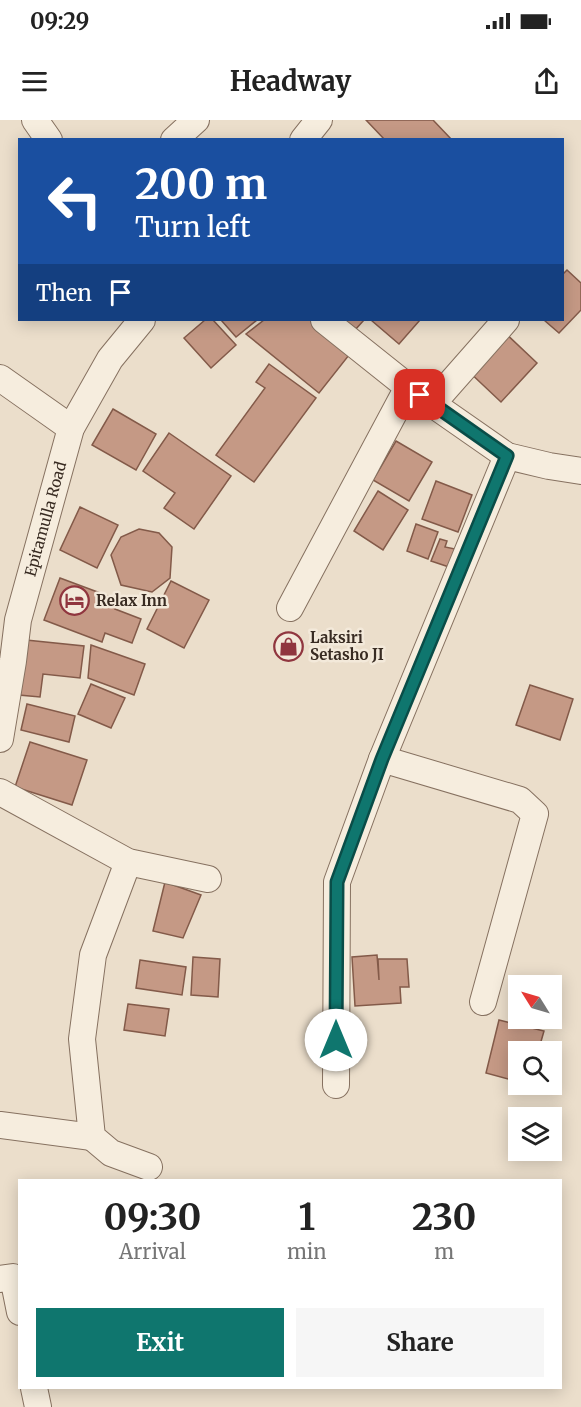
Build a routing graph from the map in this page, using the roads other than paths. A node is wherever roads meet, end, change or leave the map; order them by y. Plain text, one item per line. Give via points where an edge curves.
1 (35, 120) edge
2 (196, 120) edge
3 (319, 120) edge
4 (48, 138) edge
5 (176, 138) edge
6 (305, 138) edge
7 (141, 321) edge
8 (325, 321) edge
9 (505, 321) edge
10 (0, 378) edge
11 (408, 387) junction
12 (433, 403) junction
13 (71, 428) junction
14 (507, 456) junction
15 (581, 471) edge
16 (290, 608) dead end
17 (7, 659) edge
18 (0, 739) edge
19 (382, 759) junction
20 (0, 792) edge
21 (128, 862) junction
22 (208, 879) dead end
23 (483, 1002) dead end
24 (336, 1085) dead end
25 (0, 1125) edge
26 (92, 1137) junction
27 (149, 1167) dead end
28 (0, 1279) edge
29 (18, 1302) edge
30 (34, 1389) edge
31 (38, 1407) edge

1 - 4 street
2 - 5 street
3 - 6 street
7 - 13 street, Epitamulla Road via 110,359
8 - 11 street
9 - 12 street
10 - 13 street
11 - 12 street
11 - 16 street
12 - 14 street
13 - 17 street, Epitamulla Road
14 - 15 street
14 - 19 street
17 - 18 street, Epitamulla Road
19 - 23 street via 519,800 535,814
19 - 24 street via 337,882
20 - 21 street
21 - 22 street
21 - 26 street via 93,955 82,1039
25 - 26 street
26 - 27 street via 111,1153
28 - 29 street via 13,1277
30 - 31 street

